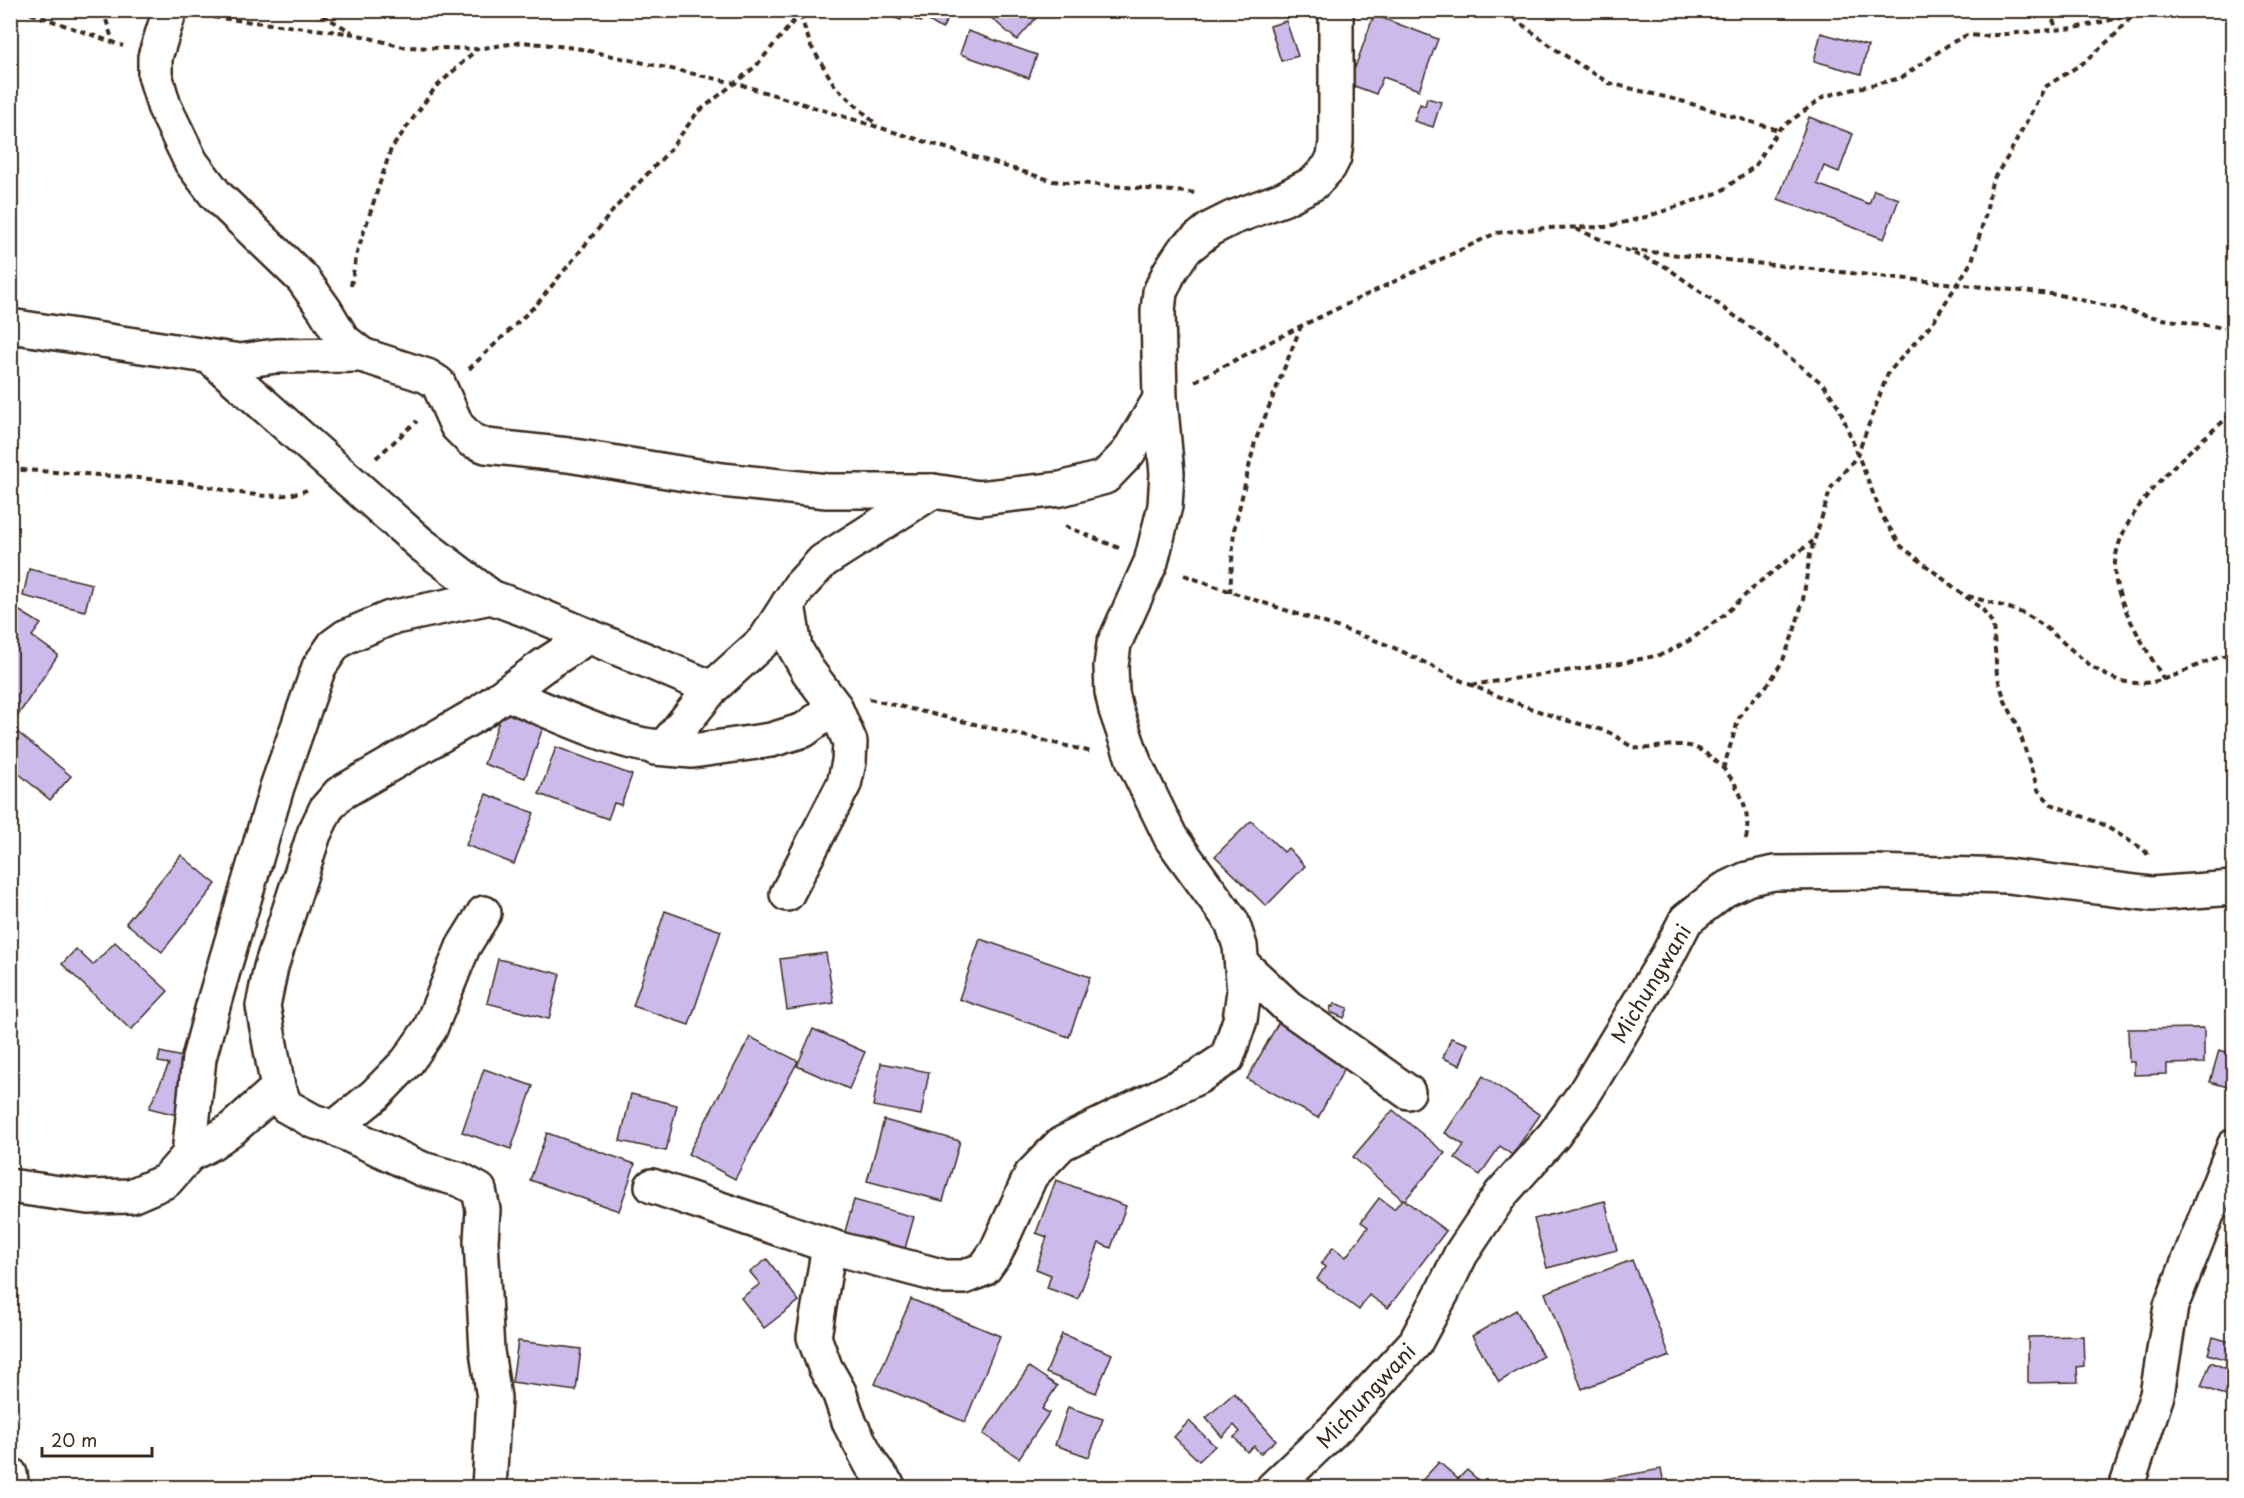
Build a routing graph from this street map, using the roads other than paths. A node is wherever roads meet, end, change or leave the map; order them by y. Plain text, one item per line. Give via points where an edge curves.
1 (1336, 10) edge
2 (170, 12) edge
3 (10, 326) edge
4 (362, 355) junction
5 (211, 358) junction
6 (1160, 399) junction
7 (933, 491) junction
8 (491, 597) junction
9 (788, 604) junction
10 (590, 636) junction
11 (712, 688) junction
12 (508, 693) junction
13 (828, 697) junction
14 (655, 748) junction
15 (2234, 888) edge
16 (786, 894) dead end
17 (484, 913) dead end
18 (1242, 964) junction
19 (278, 1088) junction
20 (1408, 1092) dead end
21 (334, 1128) junction
22 (2234, 1146) edge
23 (189, 1155) junction
24 (10, 1186) edge
25 (652, 1186) dead end
26 (829, 1246) junction
27 (10, 1474) edge
28 (12, 1488) edge
29 (489, 1488) edge
30 (889, 1488) edge
31 (1273, 1488) edge
32 (2126, 1488) edge

1 - 6 street via 1334,157 1314,183 1210,229 1185,250 1160,292
2 - 4 street via 155,57 155,75 164,106 191,162 216,195 303,279 343,340
3 - 5 street
4 - 5 street via 276,356 240,361
4 - 7 street via 438,383 457,426 471,440 486,446 827,491
5 - 8 street via 421,544
6 - 7 street via 1128,453 1105,477 1061,489 979,498
6 - 18 street via 1167,473 1163,514 1151,562 1114,644 1112,692 1134,762 1171,838 1232,922
7 - 9 street via 823,561
8 - 10 street
8 - 23 street via 390,618 345,638 325,657 277,787 216,995 200,1058
9 - 11 street via 765,640
9 - 13 street via 795,648
10 - 11 street
10 - 12 street
11 - 14 street via 671,742
12 - 14 street via 623,740
12 - 19 street via 447,733 339,794 326,809 314,834 271,967 263,1006
13 - 14 street via 804,730 771,740 692,751
13 - 16 street via 850,742 849,762 837,800
15 - 31 street, Michungwani via 2152,894 2008,876 1874,872 1774,873 1747,879 1724,890 1686,920 1584,1094 1554,1135 1501,1194 1461,1254 1415,1343 1339,1425
17 - 21 street via 463,947 430,1029 407,1062 375,1095
18 - 20 street via 1288,1007
18 - 26 street via 1240,1020 1227,1059 1061,1144 1031,1175 996,1252 984,1269 964,1277 945,1277
19 - 21 street via 286,1106
19 - 23 street via 233,1128
21 - 29 street via 422,1169 461,1180 479,1190 494,1398
22 - 32 street via 2171,1306 2157,1395
23 - 24 street via 166,1181 131,1196 88,1197
25 - 26 street
26 - 30 street via 814,1337 850,1424
27 - 28 street

